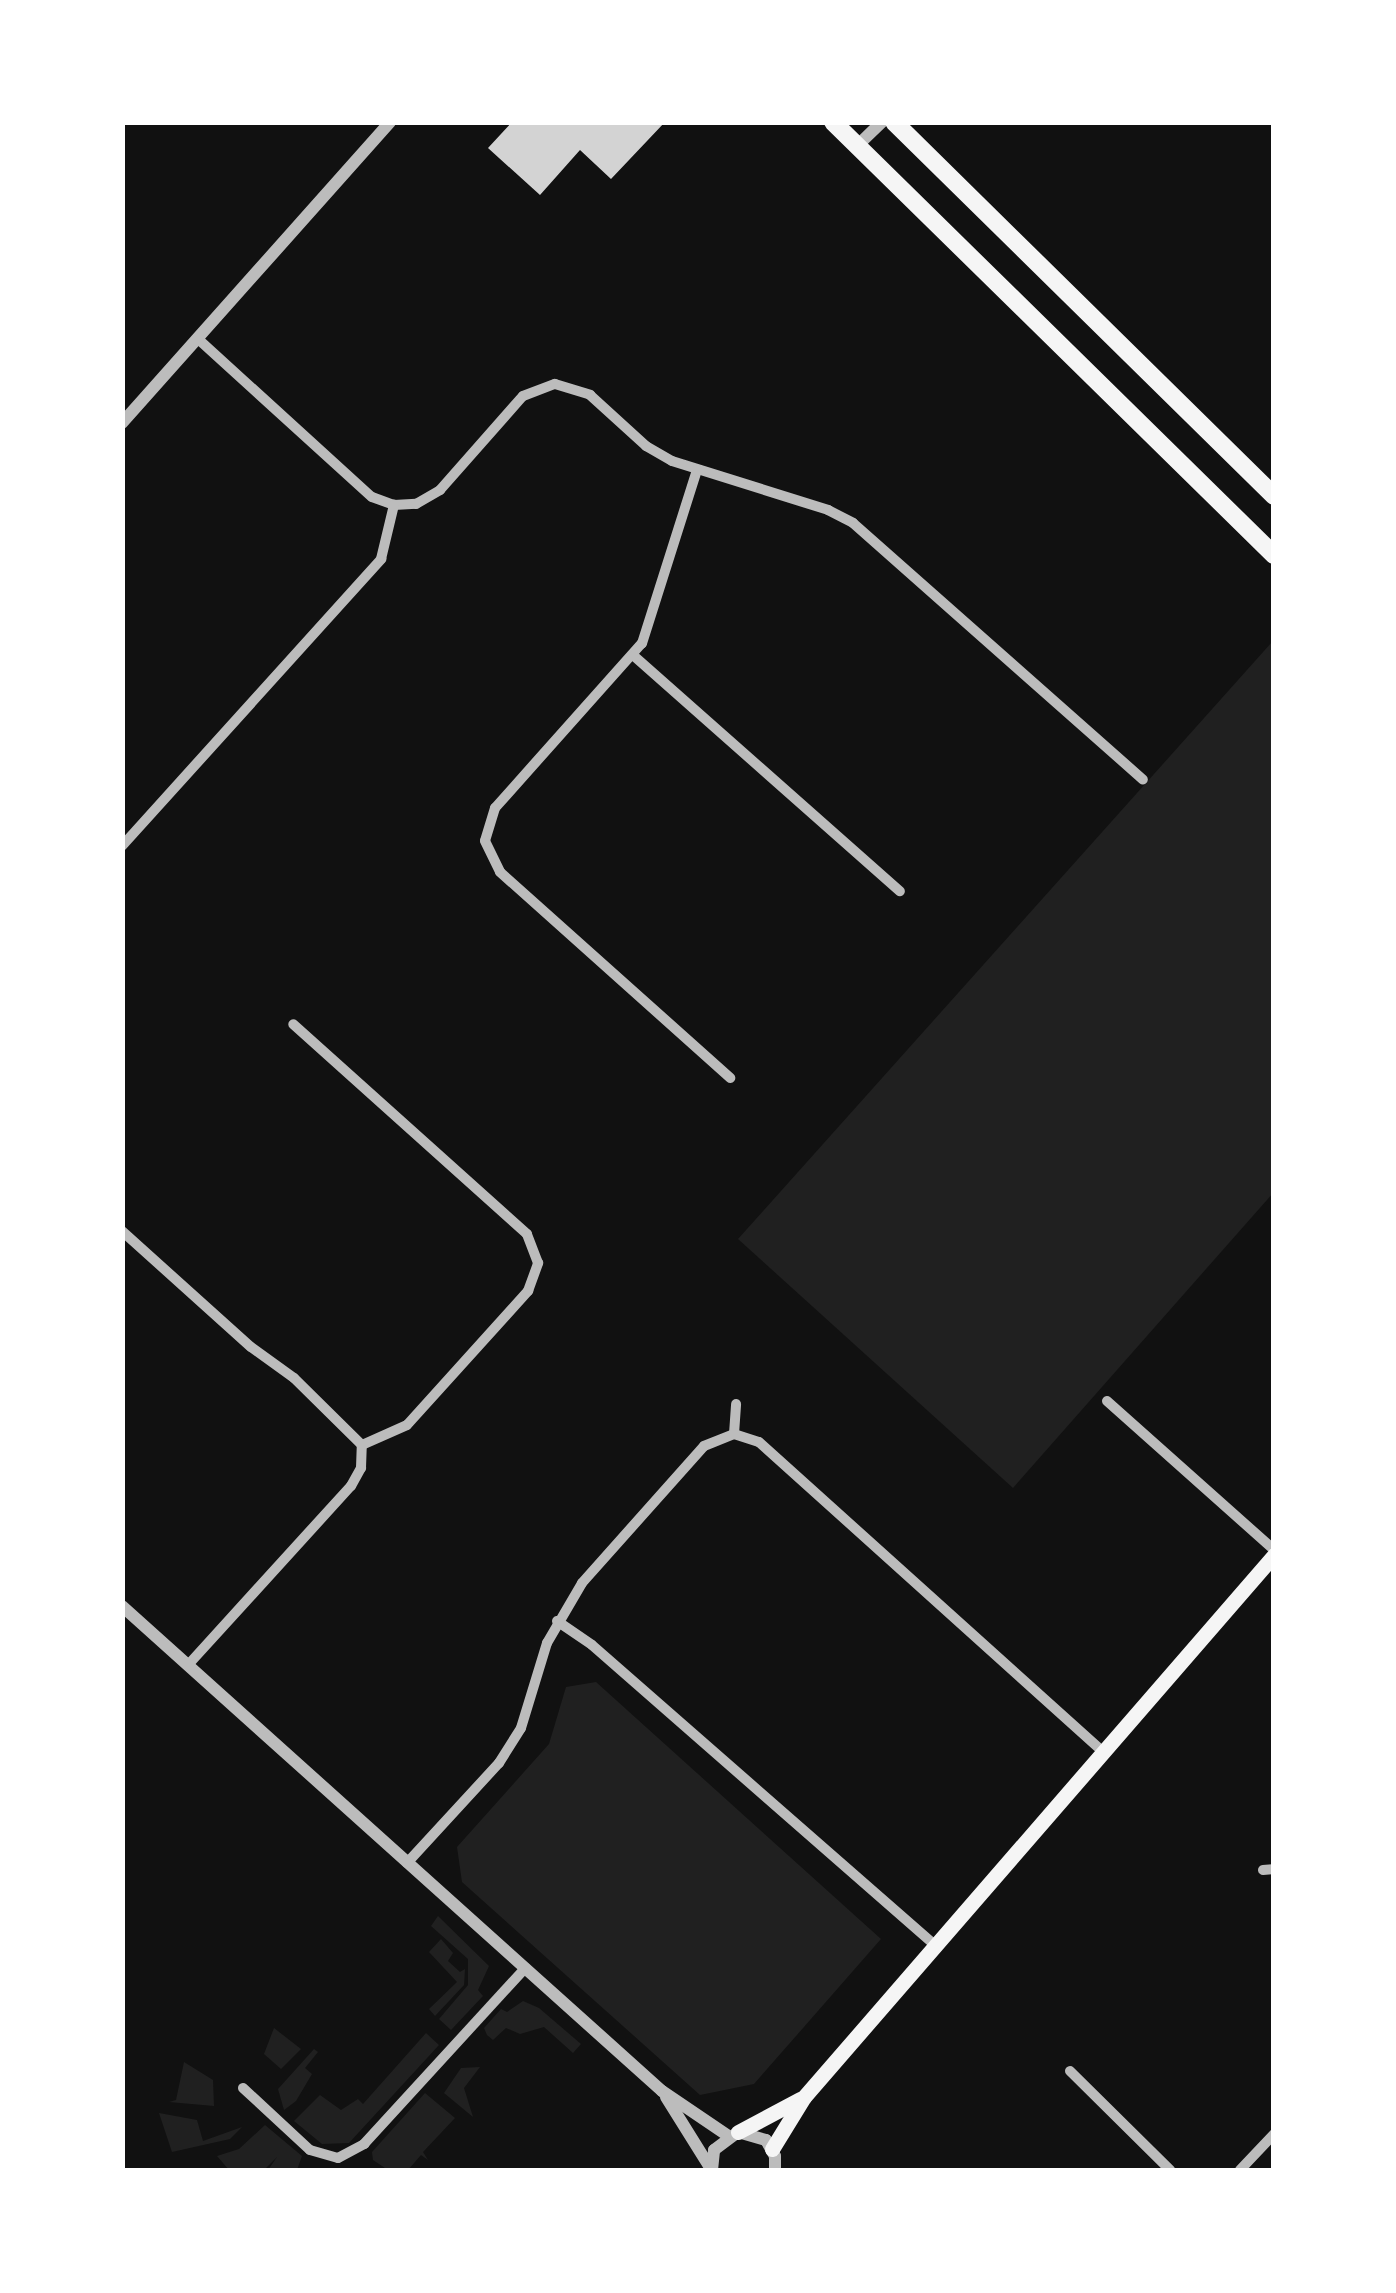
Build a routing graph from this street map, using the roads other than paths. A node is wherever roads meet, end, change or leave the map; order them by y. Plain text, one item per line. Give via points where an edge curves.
1 (390, 122) edge
2 (882, 122) edge
3 (894, 122) edge
4 (836, 123) edge
5 (857, 146) junction
6 (197, 338) junction
7 (122, 423) edge
8 (698, 470) junction
9 (1274, 496) edge
10 (394, 505) junction
11 (1274, 555) edge
12 (634, 656) junction
13 (1143, 780) dead end
14 (122, 846) edge
15 (900, 891) dead end
16 (294, 1024) dead end
17 (730, 1078) dead end
18 (122, 1232) edge
19 (1107, 1401) dead end
20 (736, 1404) dead end
21 (734, 1434) junction
22 (362, 1445) junction
23 (1274, 1553) edge
24 (122, 1606) edge
25 (556, 1621) junction
26 (188, 1665) junction
27 (1104, 1753) junction
28 (408, 1863) junction
29 (937, 1948) junction
30 (525, 1968) junction
31 (1070, 2071) dead end
32 (243, 2088) dead end
33 (662, 2091) junction
34 (804, 2097) junction
35 (733, 2133) junction
36 (1274, 2134) edge
37 (772, 2148) junction
38 (711, 2170) edge
39 (774, 2170) edge
40 (1170, 2170) edge
41 (1240, 2170) edge

1 - 6 street
2 - 5 street
3 - 9 main road
4 - 5 main road
5 - 11 main road
6 - 7 street
6 - 10 street via 372,497
8 - 10 street via 646,446 590,395 555,384 523,396 440,490 416,504
8 - 12 street
8 - 13 street via 853,523
10 - 14 street via 381,559
12 - 15 street
12 - 17 street via 495,808 485,842 500,872
16 - 22 street via 527,1234 538,1263 528,1291 407,1425
18 - 22 street
19 - 23 street
20 - 21 street
21 - 25 street via 704,1446
21 - 27 street via 758,1442
22 - 26 street via 352,1486
23 - 27 main road
24 - 26 street
25 - 28 street via 521,1728
25 - 29 street
26 - 28 street
27 - 29 main road
28 - 30 street
29 - 34 main road
30 - 32 street via 364,2144 338,2158 310,2150
30 - 33 street
31 - 40 street
33 - 35 street
33 - 38 street
34 - 35 main road
34 - 37 main road
35 - 37 street via 758,2134
35 - 38 street via 714,2150
36 - 41 street
37 - 39 street

